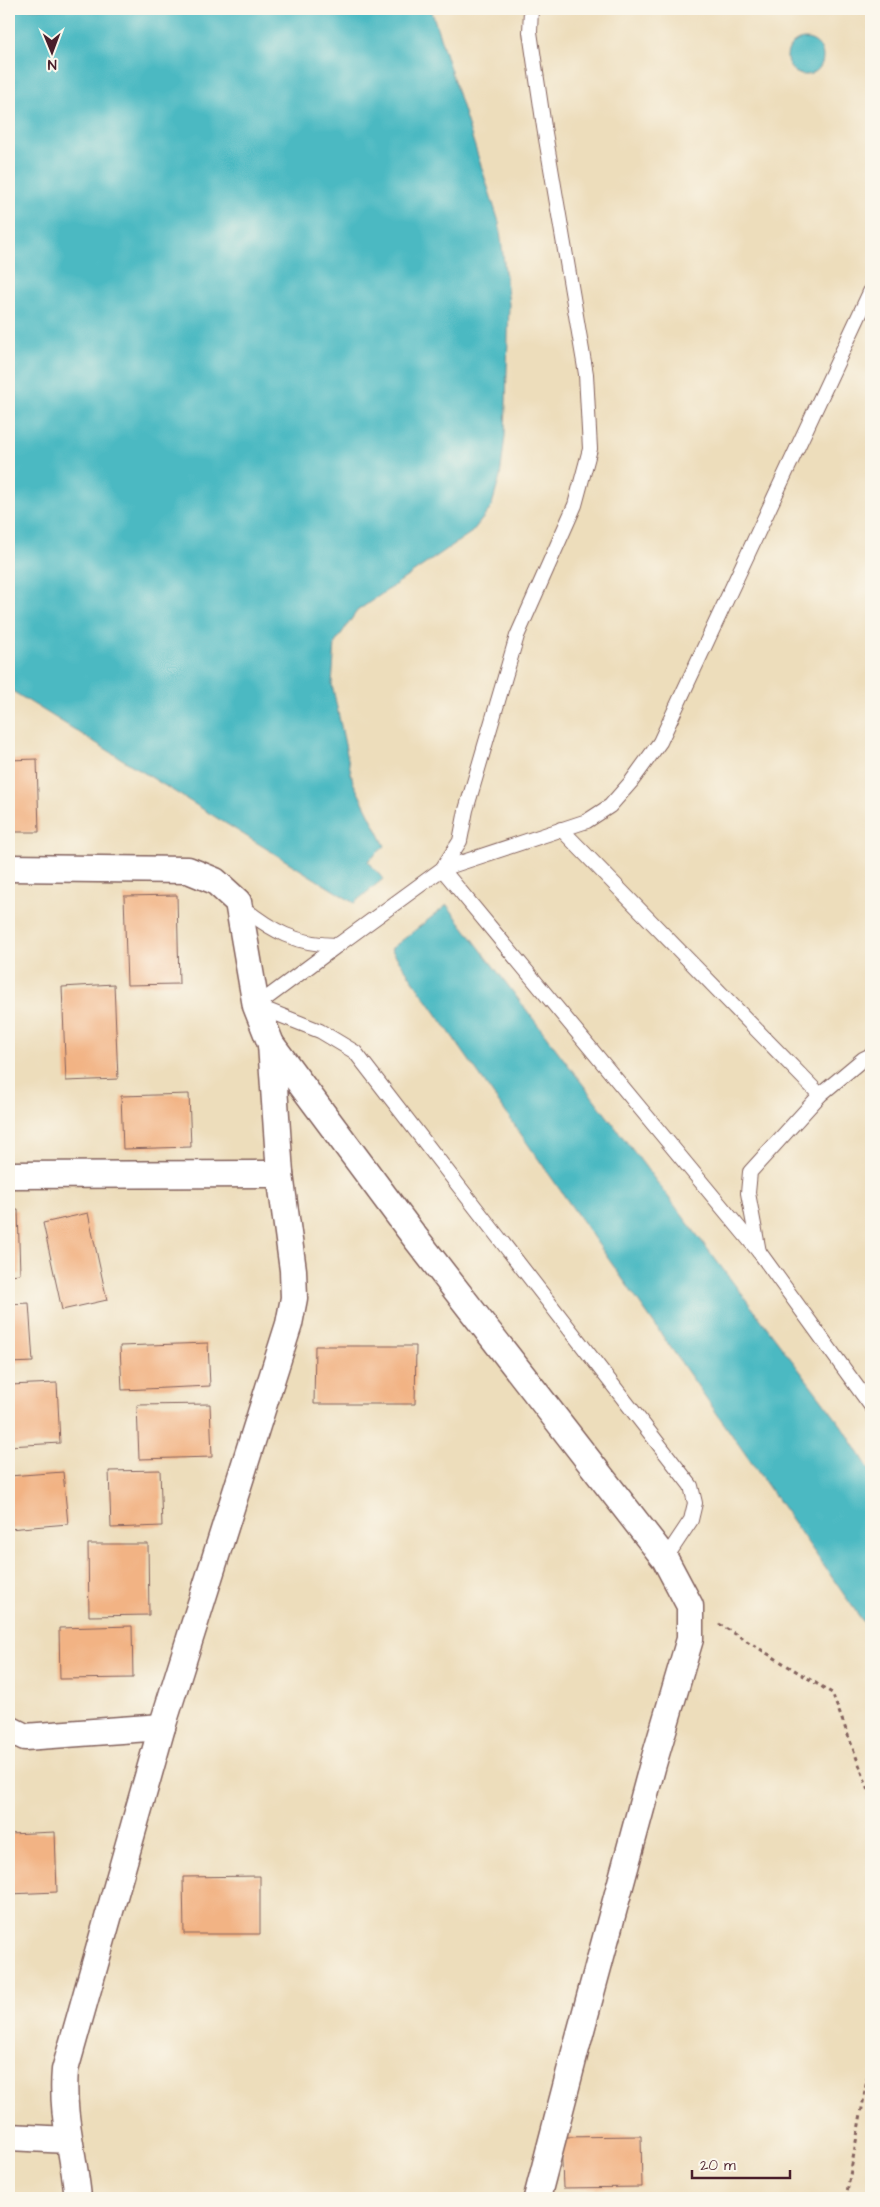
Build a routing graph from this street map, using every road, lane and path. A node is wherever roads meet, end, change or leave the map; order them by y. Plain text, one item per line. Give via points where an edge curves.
1 (531, 9) edge
2 (871, 290) edge
3 (561, 829) junction
4 (9, 868) edge
5 (442, 869) junction
6 (238, 902) junction
7 (338, 945) junction
8 (256, 1006) junction
9 (271, 1044) junction
10 (871, 1055) edge
11 (820, 1096) junction
12 (280, 1174) junction
13 (9, 1175) edge
14 (760, 1253) junction
15 (871, 1406) edge
16 (665, 1560) junction
17 (690, 1606) junction
18 (162, 1727) junction
19 (9, 1729) edge
20 (871, 1796) edge
21 (871, 2039) edge
22 (9, 2137) edge
23 (68, 2140) junction
24 (78, 2198) edge
25 (537, 2198) edge
26 (846, 2198) edge

1 - 5 lane via 530,32 544,128 586,374 590,449 575,505 517,636 466,810 460,841
2 - 3 lane via 660,742 610,806 587,821
3 - 5 lane
3 - 11 lane
4 - 6 street via 188,870 215,881
5 - 7 lane
5 - 14 lane
6 - 7 lane via 261,922 289,938 317,945
6 - 8 street
7 - 8 lane
8 - 9 street
8 - 16 lane via 320,1031 355,1052 691,1486 695,1503 691,1520
9 - 12 street
9 - 16 street via 426,1252
10 - 11 lane
11 - 14 lane via 750,1172 748,1193
12 - 13 street
12 - 18 street via 293,1270 294,1298 289,1324
14 - 15 lane
16 - 17 street
17 - 20 path via 832,1694
17 - 25 street via 690,1639 650,1774
18 - 19 street via 25,1737
18 - 23 street via 65,2070 63,2094
21 - 26 path via 870,2062
22 - 23 street
23 - 24 street

